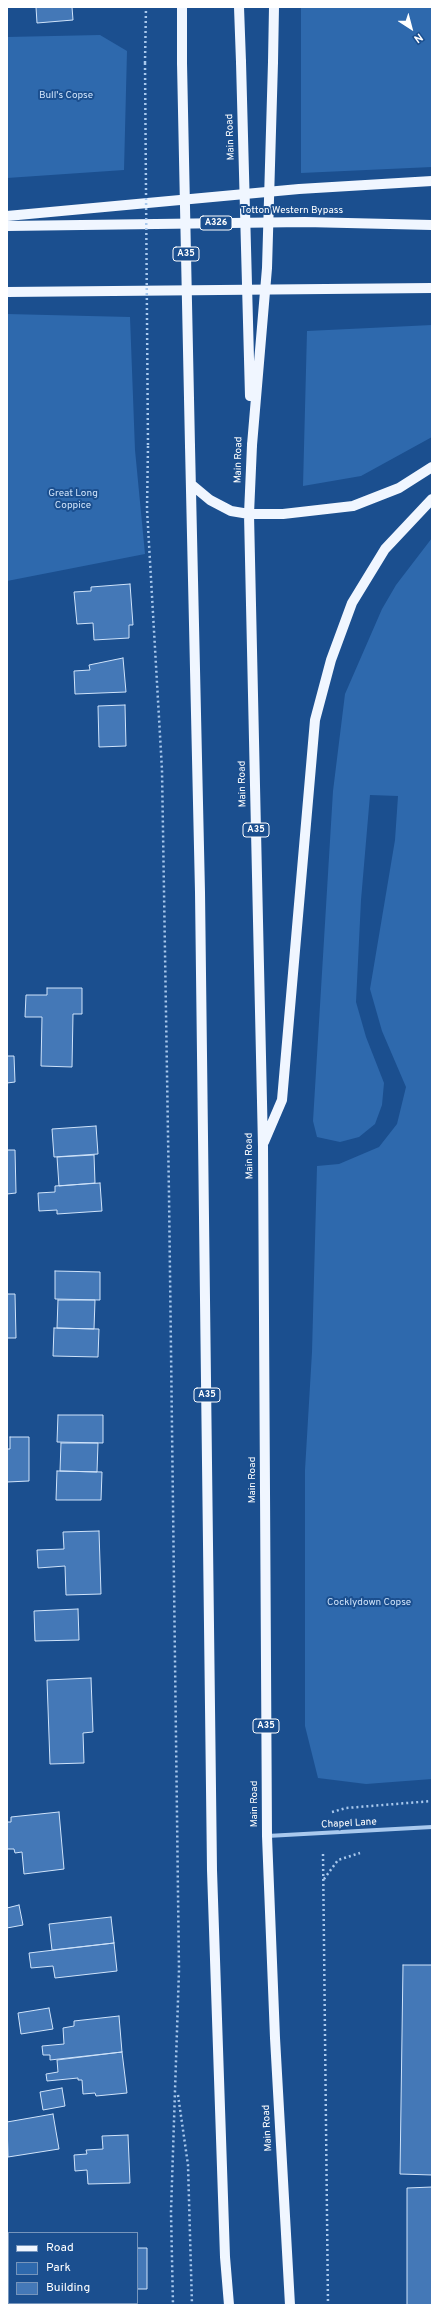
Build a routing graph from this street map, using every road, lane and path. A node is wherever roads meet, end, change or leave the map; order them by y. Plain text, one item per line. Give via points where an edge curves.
1 (146, 7) edge
2 (182, 7) edge
3 (239, 7) edge
4 (274, 7) edge
5 (432, 181) edge
6 (7, 216) edge
7 (432, 225) edge
8 (7, 226) edge
9 (432, 288) edge
10 (7, 292) edge
11 (252, 445) junction
12 (432, 467) edge
13 (192, 485) junction
14 (432, 499) edge
15 (249, 514) junction
16 (262, 1146) junction
17 (432, 1827) edge
18 (323, 1834) junction
19 (267, 1836) junction
20 (361, 1853) dead end
21 (323, 1881) junction
22 (177, 2089) junction
23 (173, 2305) edge
24 (192, 2305) edge
25 (229, 2305) edge
26 (290, 2305) edge
27 (328, 2305) edge

1 - 22 path, bridge via 147,509 162,770 179,1970
2 - 13 main road, A35, bridge
3 - 11 main road, Main Road / A35, bridge
4 - 11 main road, bridge via 267,268
5 - 6 main road via 299,189
7 - 8 main road, Totton Western Bypass / A326 via 289,222
9 - 10 main road
11 - 15 main road, Main Road / A35
12 - 15 main road via 399,488 353,506 283,514
13 - 15 main road via 210,500 231,511
13 - 25 main road, A35 via 200,884 212,1870
14 - 16 main road via 385,549 352,603 331,660 315,720 282,1100
15 - 16 main road, Main Road / A35
16 - 19 main road, Main Road / A35
17 - 18 street, Chapel Lane
18 - 19 street, Chapel Lane
18 - 21 path
19 - 26 main road, Main Road / A35
20 - 21 path via 338,1860
21 - 27 path
22 - 23 path via 171,2212
22 - 24 path via 188,2165

